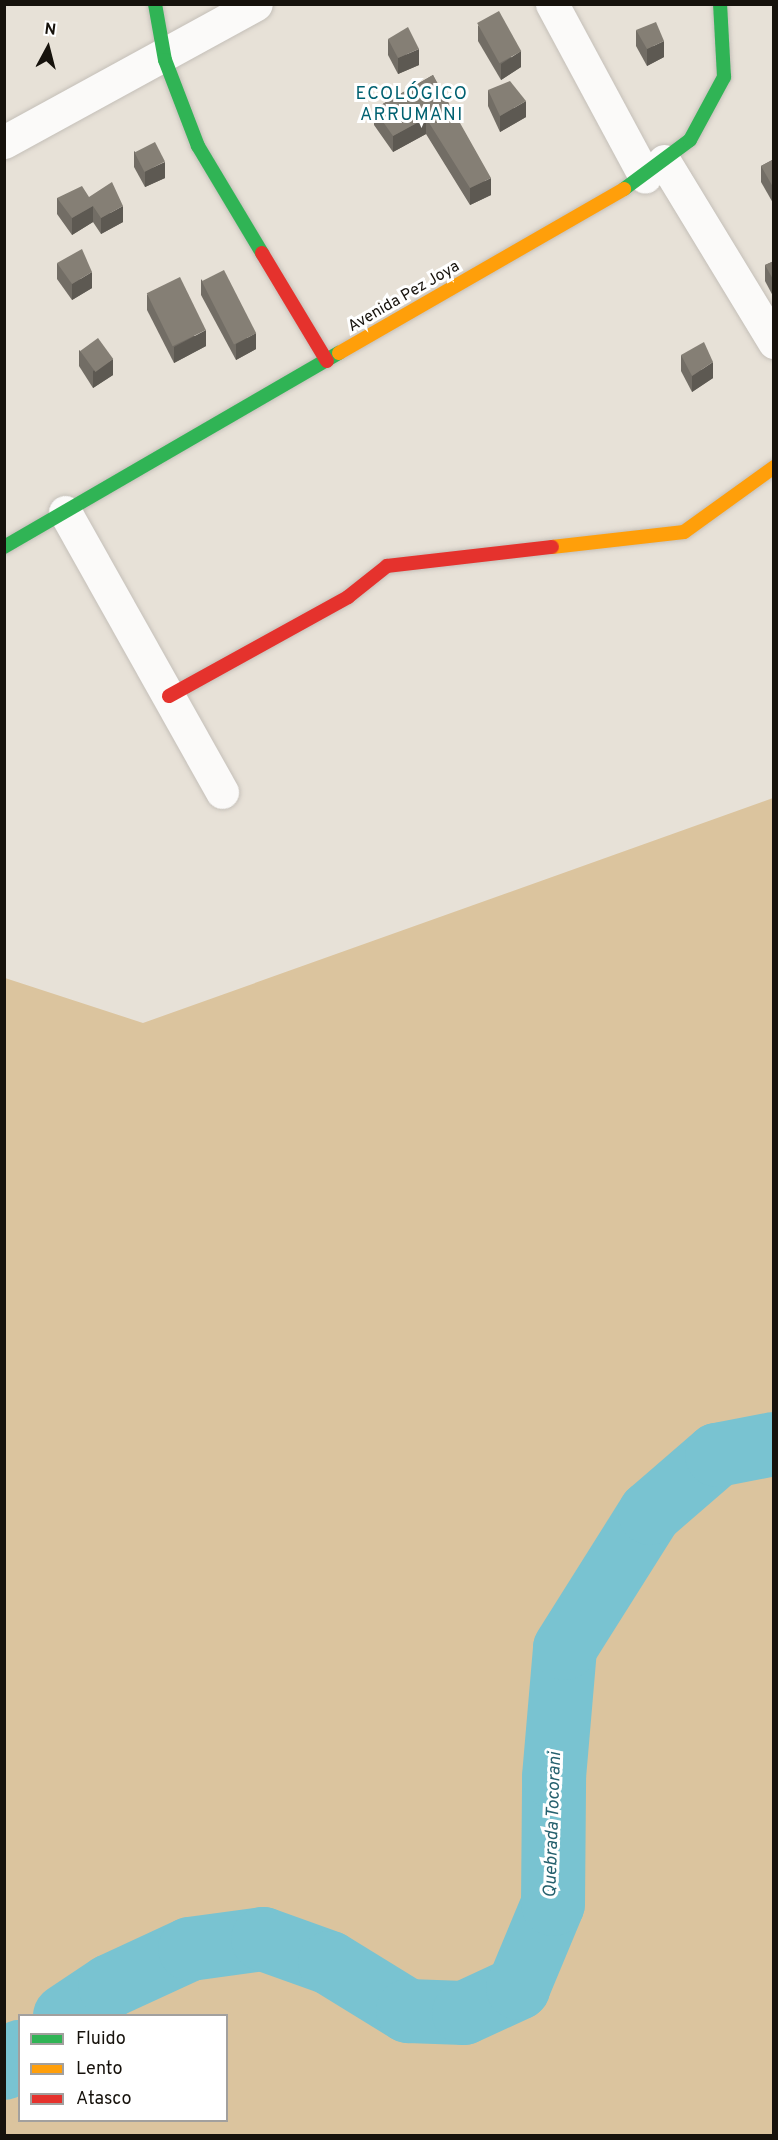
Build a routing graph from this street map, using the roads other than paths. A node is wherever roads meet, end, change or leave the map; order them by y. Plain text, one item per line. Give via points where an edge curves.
1 (155, 4) edge
2 (256, 4) edge
3 (552, 4) edge
4 (720, 4) edge
5 (164, 55) junction
6 (4, 142) edge
7 (655, 169) junction
8 (774, 342) edge
9 (327, 361) junction
10 (774, 467) edge
11 (65, 512) junction
12 (4, 547) edge
13 (169, 696) junction
14 (222, 792) dead end

1 - 5 street
2 - 5 street
3 - 7 street
4 - 7 street, Avenida Pez Joya via 724,77 690,140
5 - 6 street
5 - 9 street via 198,146
7 - 8 street
7 - 9 street, Avenida Pez Joya
9 - 11 street, Avenida Pez Joya
10 - 13 street via 684,532 387,566 348,597
11 - 12 street, Avenida Pez Joya
11 - 13 street
13 - 14 street

